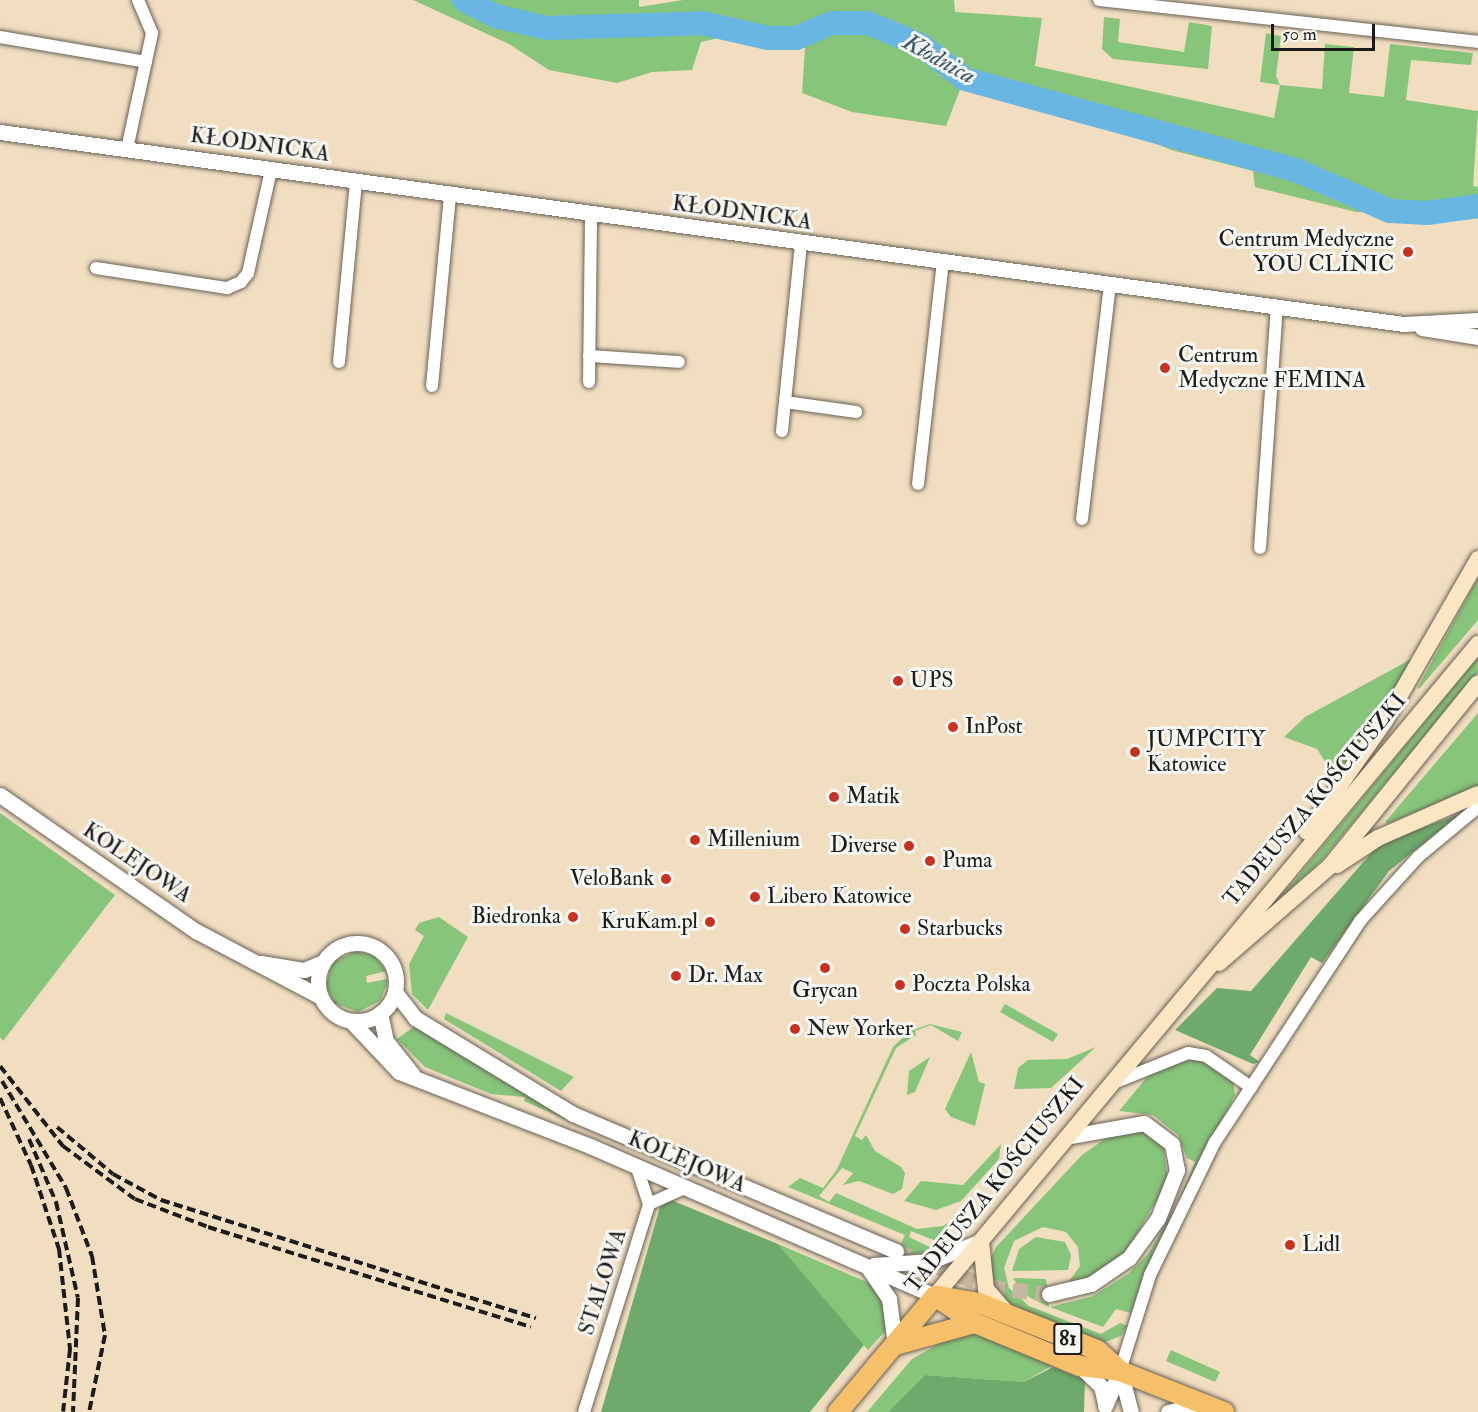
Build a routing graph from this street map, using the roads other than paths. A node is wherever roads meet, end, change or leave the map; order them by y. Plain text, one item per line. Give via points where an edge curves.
1 (138, 0) edge
2 (1099, 0) edge
3 (0, 38) edge
4 (1478, 42) edge
5 (146, 62) junction
6 (0, 132) edge
7 (127, 149) junction
8 (271, 170) junction
9 (356, 181) junction
10 (450, 194) junction
11 (591, 214) junction
12 (801, 243) junction
13 (942, 262) junction
14 (96, 268) dead end
15 (1110, 285) junction
16 (1277, 307) junction
17 (1478, 320) edge
18 (1404, 324) junction
19 (1478, 338) edge
20 (589, 356) junction
21 (339, 362) dead end
22 (679, 362) dead end
23 (589, 382) dead end
24 (432, 386) dead end
25 (785, 402) junction
26 (856, 412) dead end
27 (782, 431) dead end
28 (918, 484) dead end
29 (1082, 519) dead end
30 (1260, 548) dead end
31 (1478, 560) edge
32 (1478, 644) edge
33 (1478, 683) edge
34 (1478, 794) edge
35 (0, 795) edge
36 (1478, 807) edge
37 (1274, 883) junction
38 (1303, 891) junction
39 (252, 962) junction
40 (323, 962) junction
41 (1188, 988) junction
42 (395, 992) junction
43 (321, 997) junction
44 (380, 1013) junction
45 (351, 1021) junction
46 (417, 1080) junction
47 (1109, 1084) junction
48 (1251, 1087) junction
49 (1070, 1136) junction
50 (636, 1165) junction
51 (687, 1188) junction
52 (649, 1204) junction
53 (981, 1241) junction
54 (896, 1251) tunnel mouth
55 (865, 1265) junction
56 (1049, 1294) tunnel mouth
57 (936, 1296) junction
58 (1011, 1316) junction
59 (975, 1323) junction
60 (895, 1345) junction
61 (1080, 1366) junction
62 (1120, 1371) junction
63 (1205, 1404) junction
64 (1104, 1408) edge
65 (584, 1412) edge
66 (838, 1412) edge
67 (1131, 1412) edge
68 (1168, 1412) edge
69 (1224, 1412) edge

1 - 5 street via 152,33
2 - 4 street
3 - 5 street
5 - 7 street
6 - 7 street, KŁODNICKA
7 - 8 street, KŁODNICKA
8 - 9 street, KŁODNICKA
8 - 14 street via 248,273 241,282 227,288
9 - 10 street, KŁODNICKA
9 - 21 street
10 - 11 street, KŁODNICKA
10 - 24 street
11 - 12 street, KŁODNICKA
11 - 20 street
12 - 13 street, KŁODNICKA
12 - 25 street
13 - 15 street, KŁODNICKA
13 - 28 street
15 - 16 street, KŁODNICKA
15 - 29 street
16 - 18 street, KŁODNICKA
16 - 30 street
17 - 18 street, KŁODNICKA
18 - 19 street
20 - 22 street
20 - 23 street
25 - 26 street
25 - 27 street
31 - 37 main road via 1385,721
32 - 37 main road, TADEUSZA KOŚCIUSZKI
33 - 38 main road, TADEUSZA KOŚCIUSZKI
34 - 38 main road via 1378,838
35 - 39 street, KOLEJOWA via 186,925
36 - 48 street via 1387,888 1327,966
37 - 41 main road, TADEUSZA KOŚCIUSZKI
38 - 41 main road, TADEUSZA KOŚCIUSZKI
39 - 40 street, KOLEJOWA via 304,970
39 - 43 street, KOLEJOWA
40 - 42 street via 344,945 372,946 393,966
40 - 43 street via 318,981
41 - 47 main road, TADEUSZA KOŚCIUSZKI
42 - 44 street
42 - 54 street via 415,1018 573,1114
43 - 45 street via 330,1011
44 - 45 street
44 - 46 street via 386,1041
45 - 46 street, KOLEJOWA via 383,1061
46 - 50 street, KOLEJOWA
47 - 48 street via 1188,1053 1206,1056
47 - 49 main road, TADEUSZA KOŚCIUSZKI
48 - 62 street via 1209,1151 1163,1247
49 - 53 main road, TADEUSZA KOŚCIUSZKI
49 - 56 street via 1144,1123 1172,1144 1177,1170 1165,1205 1130,1258 1091,1284
50 - 51 street, KOLEJOWA
50 - 52 street
51 - 52 street
51 - 55 street, KOLEJOWA
52 - 65 street, STALOWA
53 - 55 street via 931,1261
53 - 57 main road, TADEUSZA KOŚCIUSZKI
53 - 58 main road via 986,1289
55 - 57 street, KOLEJOWA
55 - 60 street via 889,1299
57 - 58 main road, KOLEJOWA / 81
57 - 59 main road, KOLEJOWA / 81
57 - 60 main road, TADEUSZA KOŚCIUSZKI
58 - 62 main road, KOLEJOWA / 81 via 1096,1350
59 - 60 main road
59 - 61 main road, KOLEJOWA / 81
60 - 66 main road, TADEUSZA KOŚCIUSZKI
61 - 62 main road, KOLEJOWA / 81
61 - 64 street via 1096,1380
62 - 63 main road, KOLEJOWA / 81
62 - 64 street
62 - 67 street
63 - 68 street
63 - 69 main road, KOLEJOWA / 81

